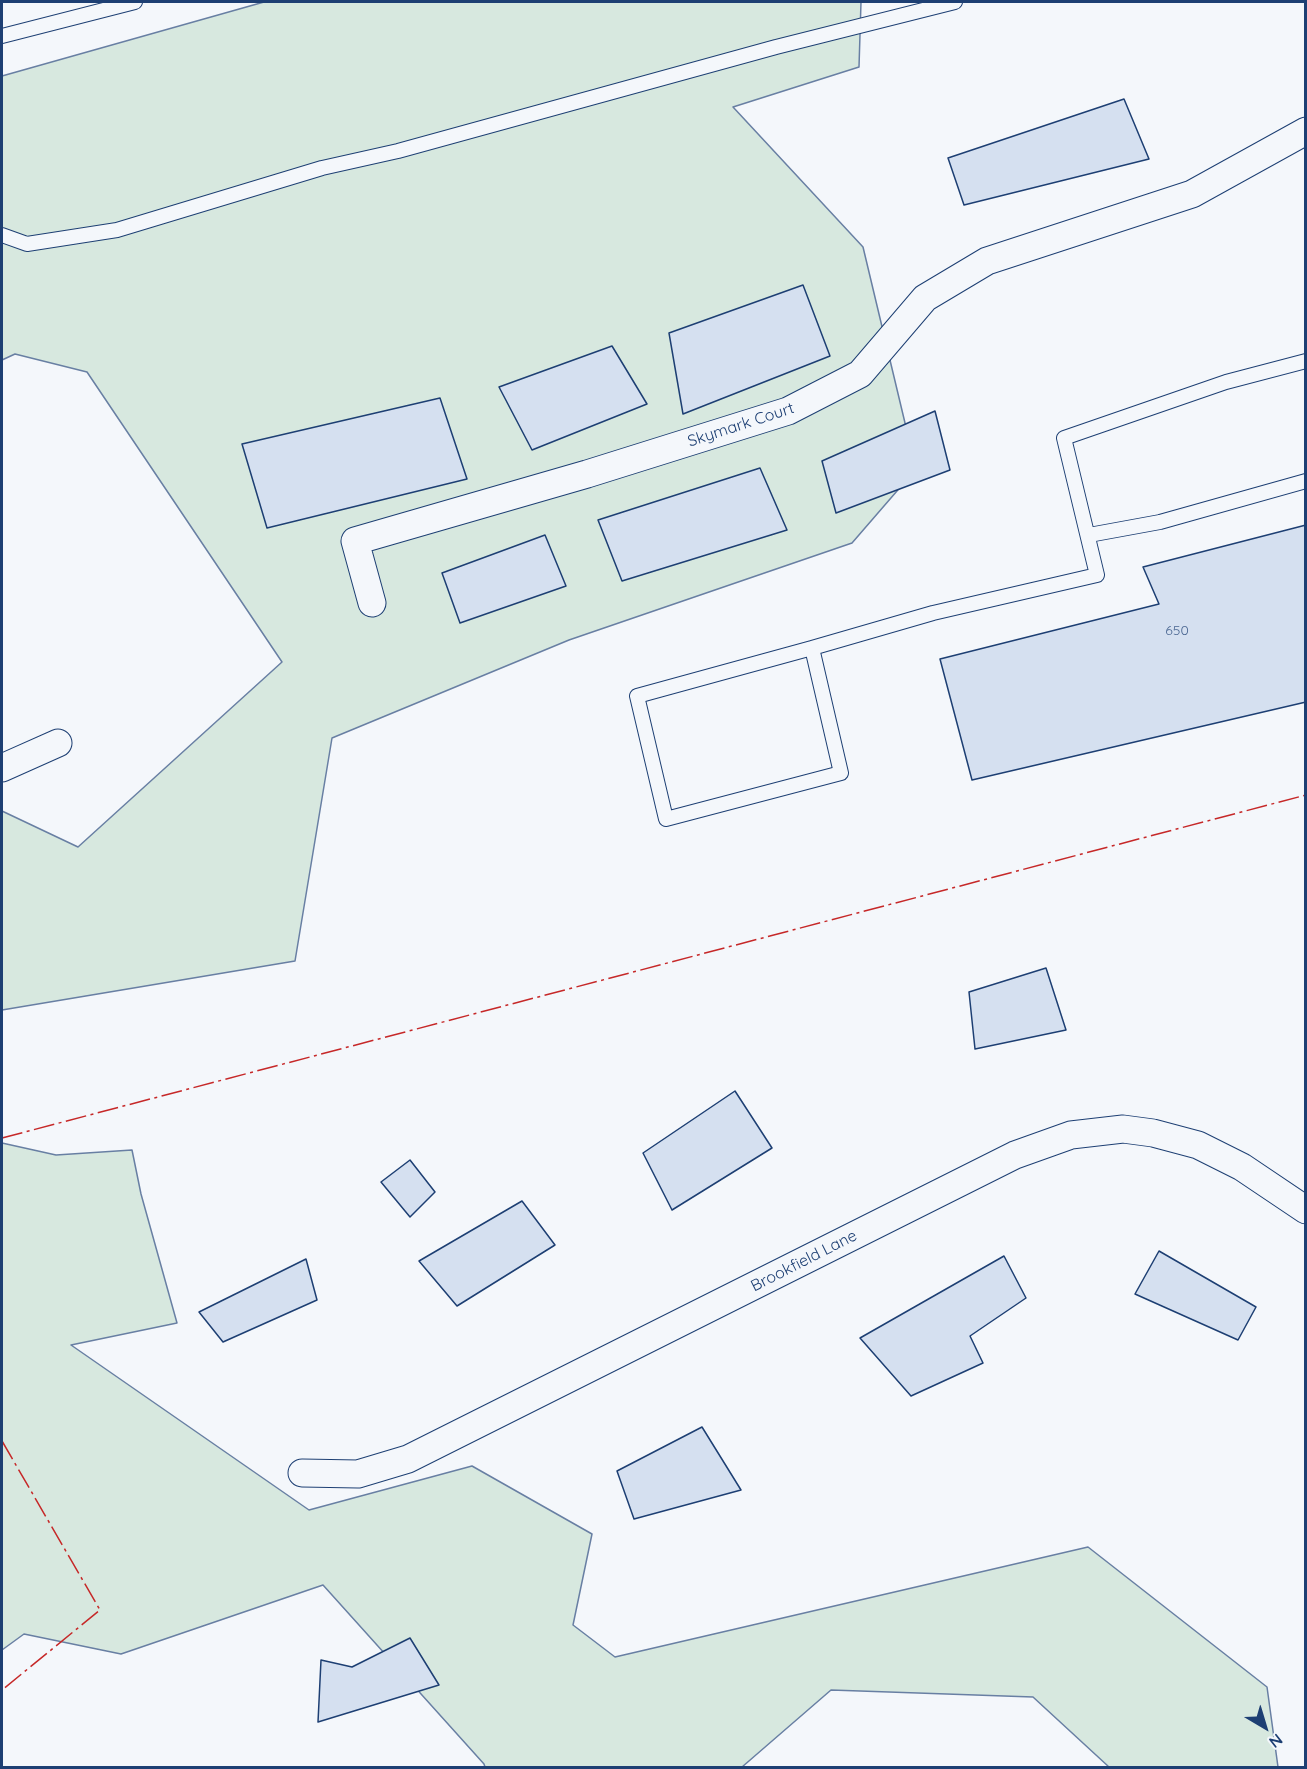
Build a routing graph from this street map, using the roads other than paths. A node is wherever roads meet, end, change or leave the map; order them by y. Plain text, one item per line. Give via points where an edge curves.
1 (135, 2) edge
2 (955, 2) edge
3 (2, 36) edge
4 (1305, 131) edge
5 (2, 235) edge
6 (1305, 361) edge
7 (1305, 481) edge
8 (1089, 535) junction
9 (372, 603) dead end
10 (812, 648) junction
11 (58, 743) dead end
12 (2, 768) edge
13 (1305, 1210) edge
14 (302, 1473) dead end

1 - 3 lane
2 - 5 lane via 322,168 117,230 27,244
4 - 9 street, Skymark Court via 1192,194 987,261 925,298 860,375 788,411 355,541
6 - 8 lane via 1226,382 1064,438
7 - 8 lane via 1160,522
8 - 10 lane via 1097,575 933,613
10 - 10 lane via 841,773 666,819 637,696
11 - 12 street
13 - 14 street, Brookfield Lane via 1242,1167 1198,1145 1123,1129 1071,1136 1015,1155 408,1459 358,1474

